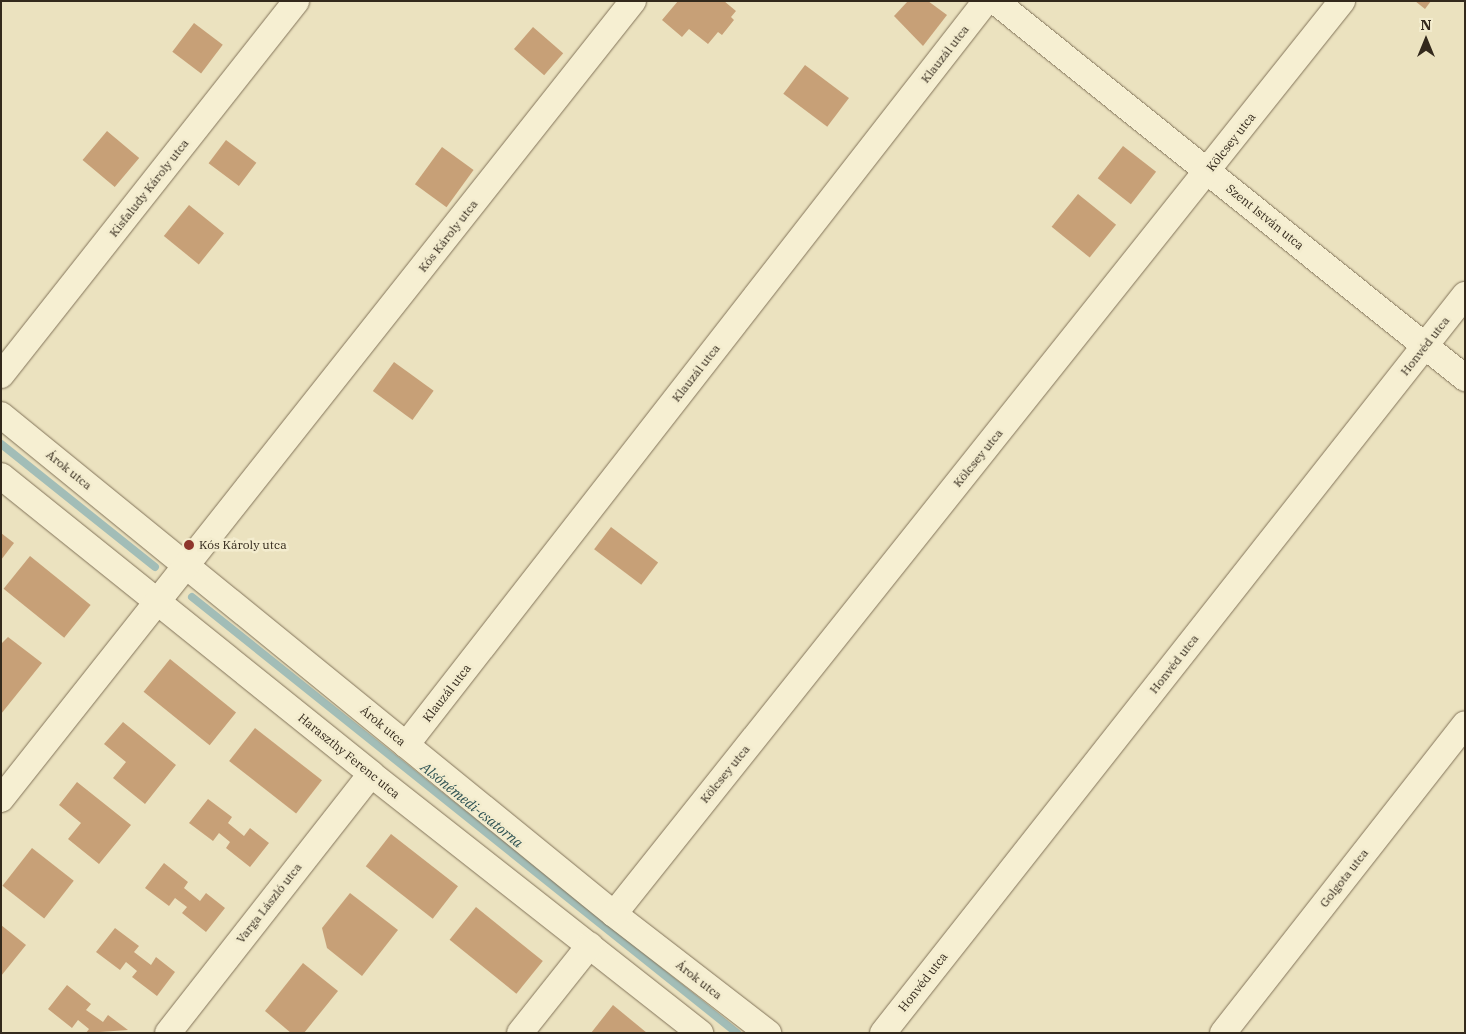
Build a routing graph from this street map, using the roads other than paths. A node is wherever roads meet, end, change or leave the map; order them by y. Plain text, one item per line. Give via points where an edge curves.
1 (296, 1) edge
2 (633, 1) edge
3 (986, 1) edge
4 (995, 1) edge
5 (1342, 1) edge
6 (1208, 171) junction
7 (1465, 295) edge
8 (1426, 346) junction
9 (1, 375) edge
10 (1465, 378) edge
11 (1, 416) edge
12 (1, 476) edge
13 (189, 565) junction
14 (156, 602) junction
15 (1465, 724) edge
16 (406, 745) junction
17 (371, 774) junction
18 (1, 799) edge
19 (614, 914) junction
20 (590, 946) junction
21 (168, 1033) edge
22 (520, 1033) edge
23 (700, 1033) edge
24 (768, 1033) edge
25 (883, 1033) edge
26 (1223, 1033) edge

1 - 9 street, Kisfaludy Károly utca
2 - 13 street, Kós Károly utca
3 - 16 street, Klauzál utca
4 - 6 street, Szent István utca
5 - 6 street, Kölcsey utca
6 - 8 street, Szent István utca
6 - 19 street, Kölcsey utca
7 - 8 street, Honvéd utca
8 - 10 street, Szent István utca
8 - 25 street, Honvéd utca
11 - 13 street, Árok utca
12 - 14 street, Haraszthy Ferenc utca
13 - 14 street, Kós Károly utca
13 - 16 street, Árok utca
14 - 17 street, Haraszthy Ferenc utca
14 - 18 street, Kós Károly utca
15 - 26 street, Golgota utca
16 - 19 street, Árok utca
17 - 20 street, Haraszthy Ferenc utca
17 - 21 street, Varga László utca
19 - 24 street, Árok utca
20 - 22 street
20 - 23 street, Haraszthy Ferenc utca

